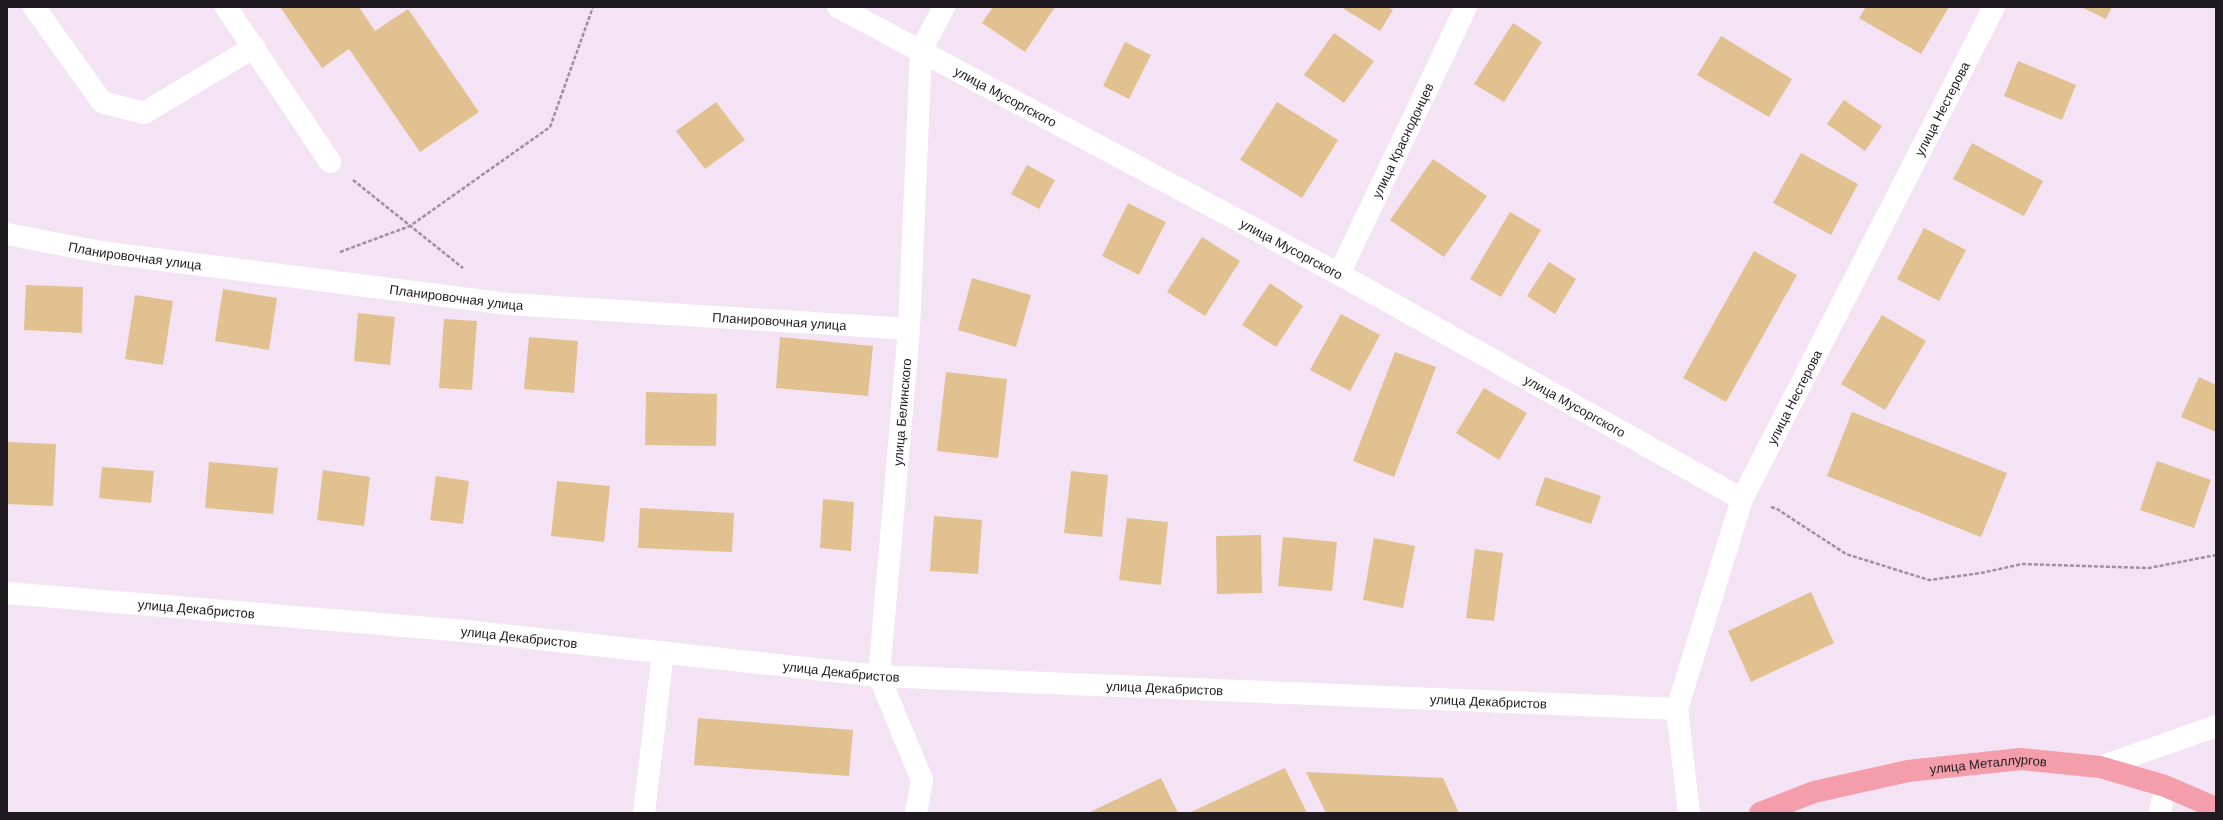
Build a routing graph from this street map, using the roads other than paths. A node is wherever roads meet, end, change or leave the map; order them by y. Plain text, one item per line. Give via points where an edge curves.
1 (34, 7) edge
2 (226, 7) edge
3 (838, 7) edge
4 (944, 7) edge
5 (1466, 7) edge
6 (1994, 7) edge
7 (254, 47) junction
8 (921, 50) junction
9 (330, 162) road end
10 (7, 234) edge
11 (1339, 274) junction
12 (909, 329) junction
13 (1742, 498) junction
14 (7, 593) edge
15 (663, 652) junction
16 (879, 676) junction
17 (1677, 709) junction
18 (2216, 726) edge
19 (2100, 767) junction
20 (2165, 786) junction
21 (2216, 808) edge
22 (644, 813) edge
23 (916, 813) edge
24 (1689, 813) edge
25 (1760, 813) edge
26 (2160, 813) edge

1 - 7 street via 102,102 144,112
2 - 7 street
3 - 8 street, улица Мусоргского
4 - 8 street, улица Белинского
5 - 11 street, улица Краснодонцев
6 - 13 street, улица Нестерова
7 - 9 street
8 - 11 street, улица Мусоргского
8 - 12 street, улица Белинского
10 - 12 street, Планировочная улица via 100,252 508,304
11 - 13 street, улица Мусоргского
12 - 16 street, улица Белинского
13 - 17 street, улица Нестерова
14 - 15 street, улица Декабристов via 465,631
15 - 16 street, улица Декабристов
15 - 22 street
16 - 17 street, улица Декабристов
16 - 23 street, улица Белинского via 922,780
17 - 24 street, улица Нестерова
18 - 19 street
19 - 20 main road, улица Металлургов
19 - 25 main road, улица Металлургов via 2021,759 1908,771 1814,792
20 - 21 main road, улица Металлургов
20 - 26 street

